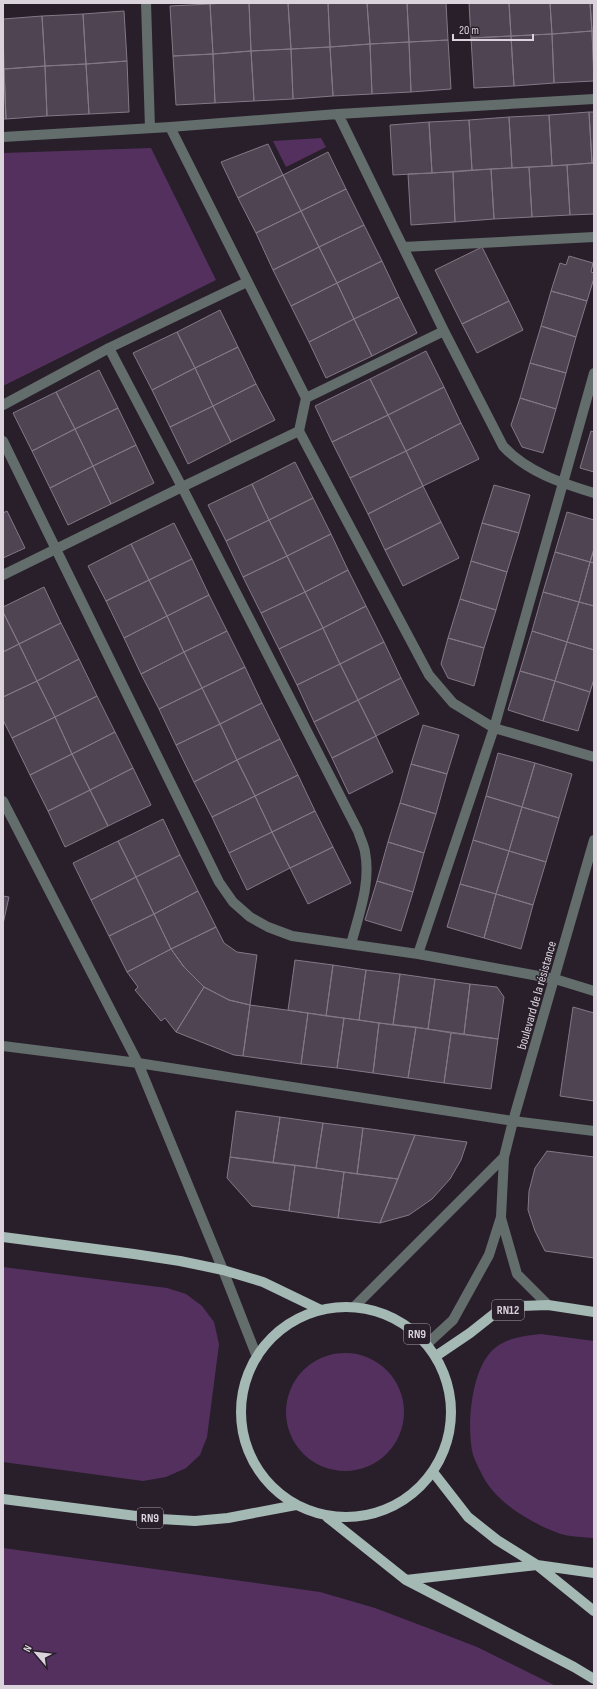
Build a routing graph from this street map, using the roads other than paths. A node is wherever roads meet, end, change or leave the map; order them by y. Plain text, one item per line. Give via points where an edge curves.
1 (146, 3) edge
2 (594, 99) edge
3 (338, 114) junction
4 (150, 128) junction
5 (170, 128) junction
6 (3, 137) edge
7 (594, 237) edge
8 (403, 247) junction
9 (247, 282) junction
10 (444, 331) junction
11 (109, 348) junction
12 (594, 373) edge
13 (306, 398) junction
14 (3, 405) edge
15 (299, 431) junction
16 (3, 441) edge
17 (563, 483) junction
18 (182, 486) junction
19 (594, 493) edge
20 (56, 550) junction
21 (3, 575) edge
22 (494, 728) junction
23 (594, 757) edge
24 (3, 801) edge
25 (594, 840) edge
26 (351, 944) junction
27 (418, 954) junction
28 (555, 980) junction
29 (594, 991) edge
30 (3, 1046) edge
31 (138, 1063) junction
32 (513, 1121) junction
33 (594, 1131) edge
34 (504, 1157) junction
35 (501, 1218) junction
36 (3, 1237) edge
37 (223, 1270) junction
38 (548, 1305) junction
39 (354, 1307) junction
40 (321, 1310) junction
41 (594, 1312) edge
42 (427, 1344) junction
43 (436, 1356) junction
44 (257, 1357) junction
45 (434, 1472) junction
46 (3, 1498) edge
47 (296, 1505) junction
48 (325, 1516) junction
49 (537, 1565) junction
50 (594, 1573) edge
51 (406, 1580) junction
52 (594, 1611) edge
53 (594, 1679) edge

1 - 4 street
2 - 3 street
3 - 5 street
3 - 8 street
4 - 5 street
4 - 6 street
5 - 9 street
7 - 8 street
8 - 10 street
9 - 11 street
9 - 13 street
10 - 13 street
10 - 17 street via 503,446 527,466
11 - 14 street
11 - 18 street
12 - 17 street
13 - 15 street
15 - 18 street
15 - 22 street via 429,675 454,703
16 - 20 street
17 - 19 street
17 - 22 street
18 - 20 street
18 - 26 street via 358,831 365,851 367,871 365,892
20 - 21 street
20 - 26 street via 219,882 233,902 268,927 292,936
22 - 23 street
22 - 27 street
24 - 31 street
25 - 28 street, boulevard de la résistance
26 - 27 street
27 - 28 street
28 - 29 street
28 - 32 street, boulevard de la résistance
30 - 31 street
31 - 32 street
31 - 37 street
32 - 33 street
32 - 34 street, boulevard de la résistance
34 - 35 street, boulevard de la résistance
34 - 39 street
35 - 38 street via 517,1274
35 - 42 street via 489,1255 453,1320
36 - 37 main road via 134,1254
37 - 40 main road via 263,1282
37 - 44 street
38 - 41 main road, RN12
38 - 43 main road, RN12 via 521,1306 494,1314
39 - 40 main road, RN9
39 - 42 main road, RN9 via 402,1322
40 - 44 main road, RN9 via 298,1318 285,1327
42 - 43 main road, RN9
43 - 45 main road, RN9 via 449,1388 452,1414 450,1432
44 - 47 main road, RN9 via 243,1395 241,1415 244,1436 252,1459 265,1479 276,1491
45 - 48 main road, RN9 via 416,1492 385,1511 351,1518
45 - 49 main road via 468,1517 497,1540
46 - 47 main road, RN9 via 160,1519 195,1521 228,1518
47 - 48 main road, RN9
48 - 51 main road, RN9
49 - 50 main road
49 - 51 main road
49 - 52 main road
51 - 53 main road, RN9

